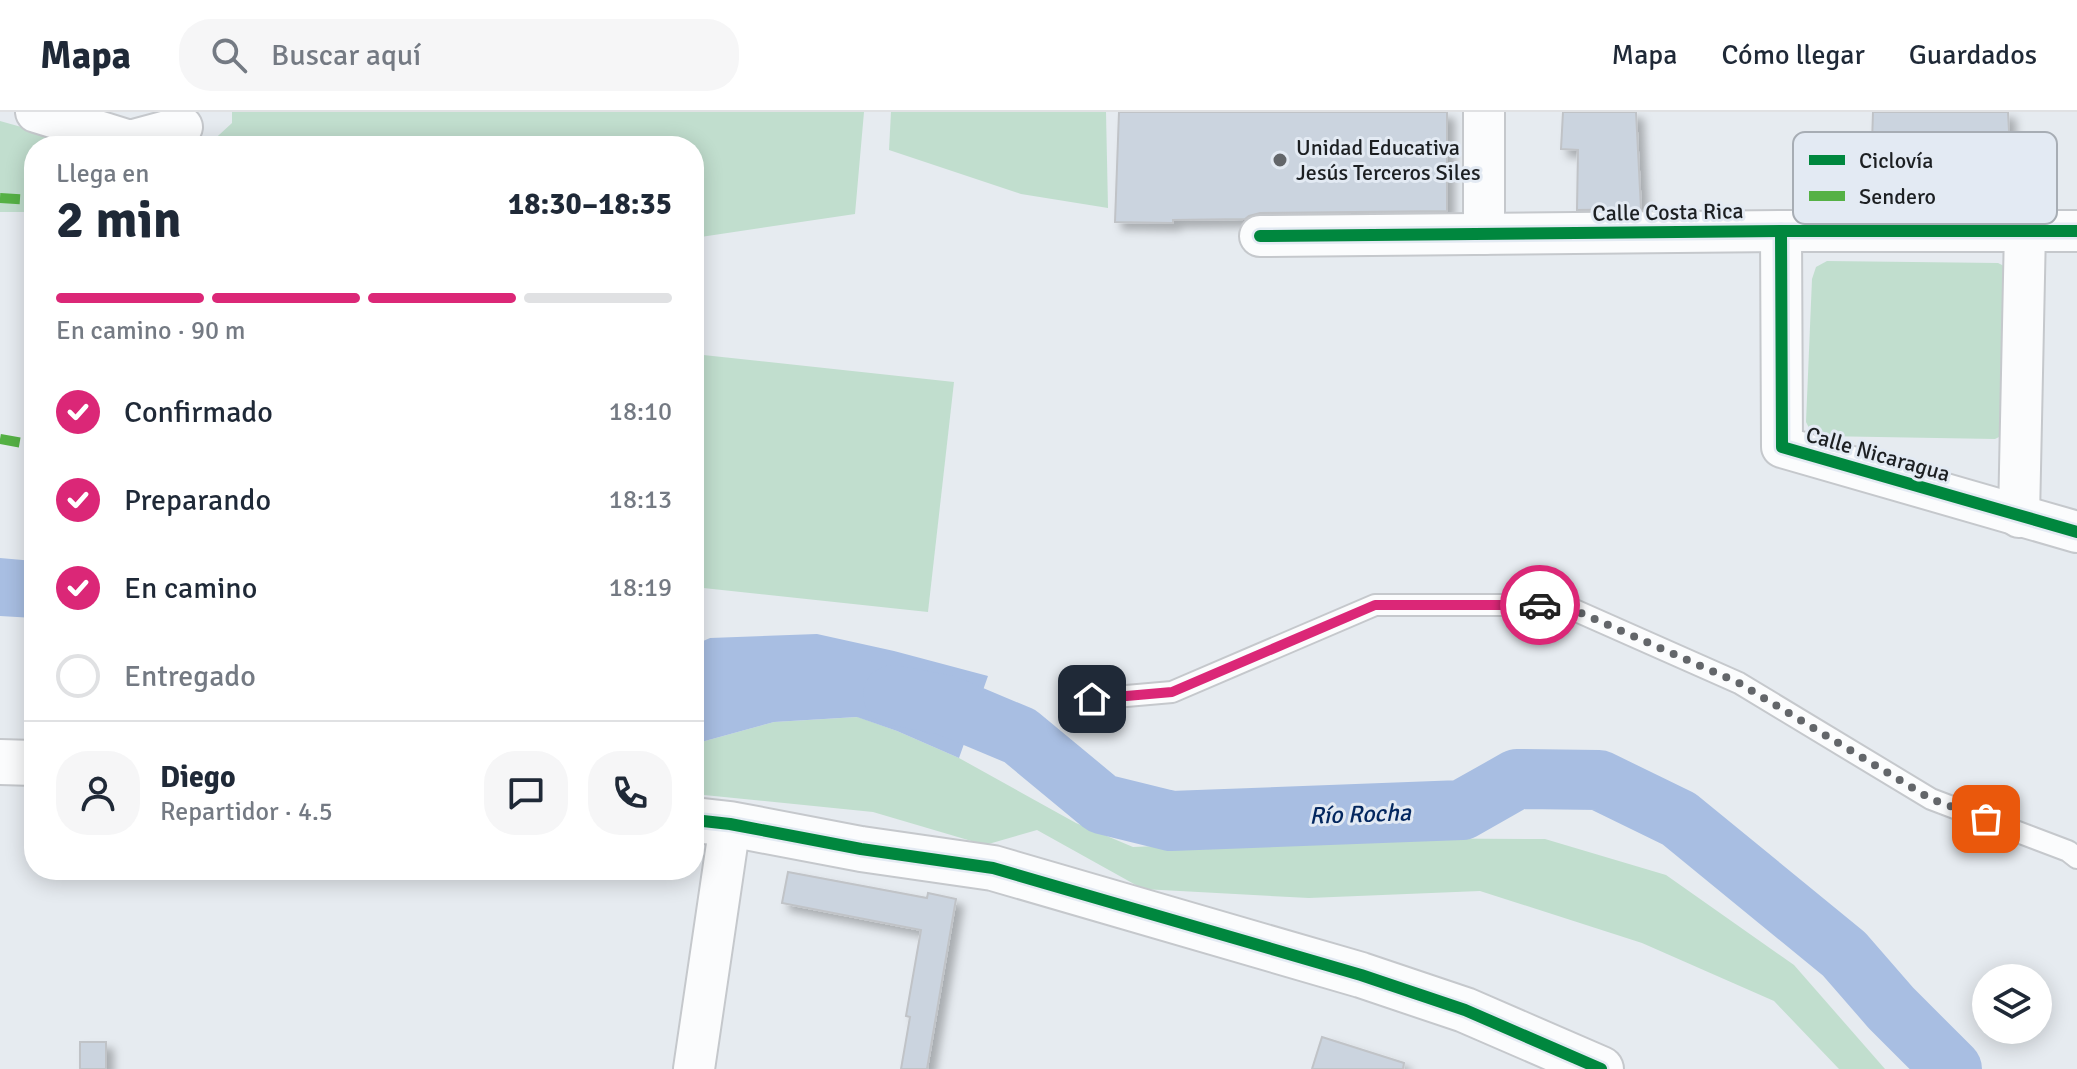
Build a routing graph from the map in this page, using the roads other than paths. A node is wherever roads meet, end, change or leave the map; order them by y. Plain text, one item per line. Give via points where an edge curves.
1 (36, 112) edge
2 (1484, 112) edge
3 (179, 117) edge
4 (114, 136) edge
5 (140, 136) edge
6 (2025, 230) junction
7 (1781, 231) junction
8 (2077, 231) edge
9 (1484, 234) junction
10 (1260, 236) dead end
11 (2019, 517) junction
12 (2077, 532) edge
13 (1092, 699) dead end
14 (0, 762) edge
15 (24, 763) edge
16 (712, 822) edge
17 (2077, 858) edge
18 (694, 1069) edge
19 (1601, 1069) edge

1 - 4 street
2 - 9 street
3 - 5 street
6 - 7 street, Calle Costa Rica
6 - 8 street, Calle Costa Rica
6 - 11 street
7 - 9 street, Calle Costa Rica
7 - 11 street, Calle Nicaragua via 1782,447
9 - 10 street, Calle Costa Rica
11 - 12 street, Calle Nicaragua
13 - 17 lane via 1172,692 1375,605 1563,605 1739,683 1931,799
14 - 15 street
16 - 18 street
16 - 19 street via 993,868 1361,975 1465,1010

